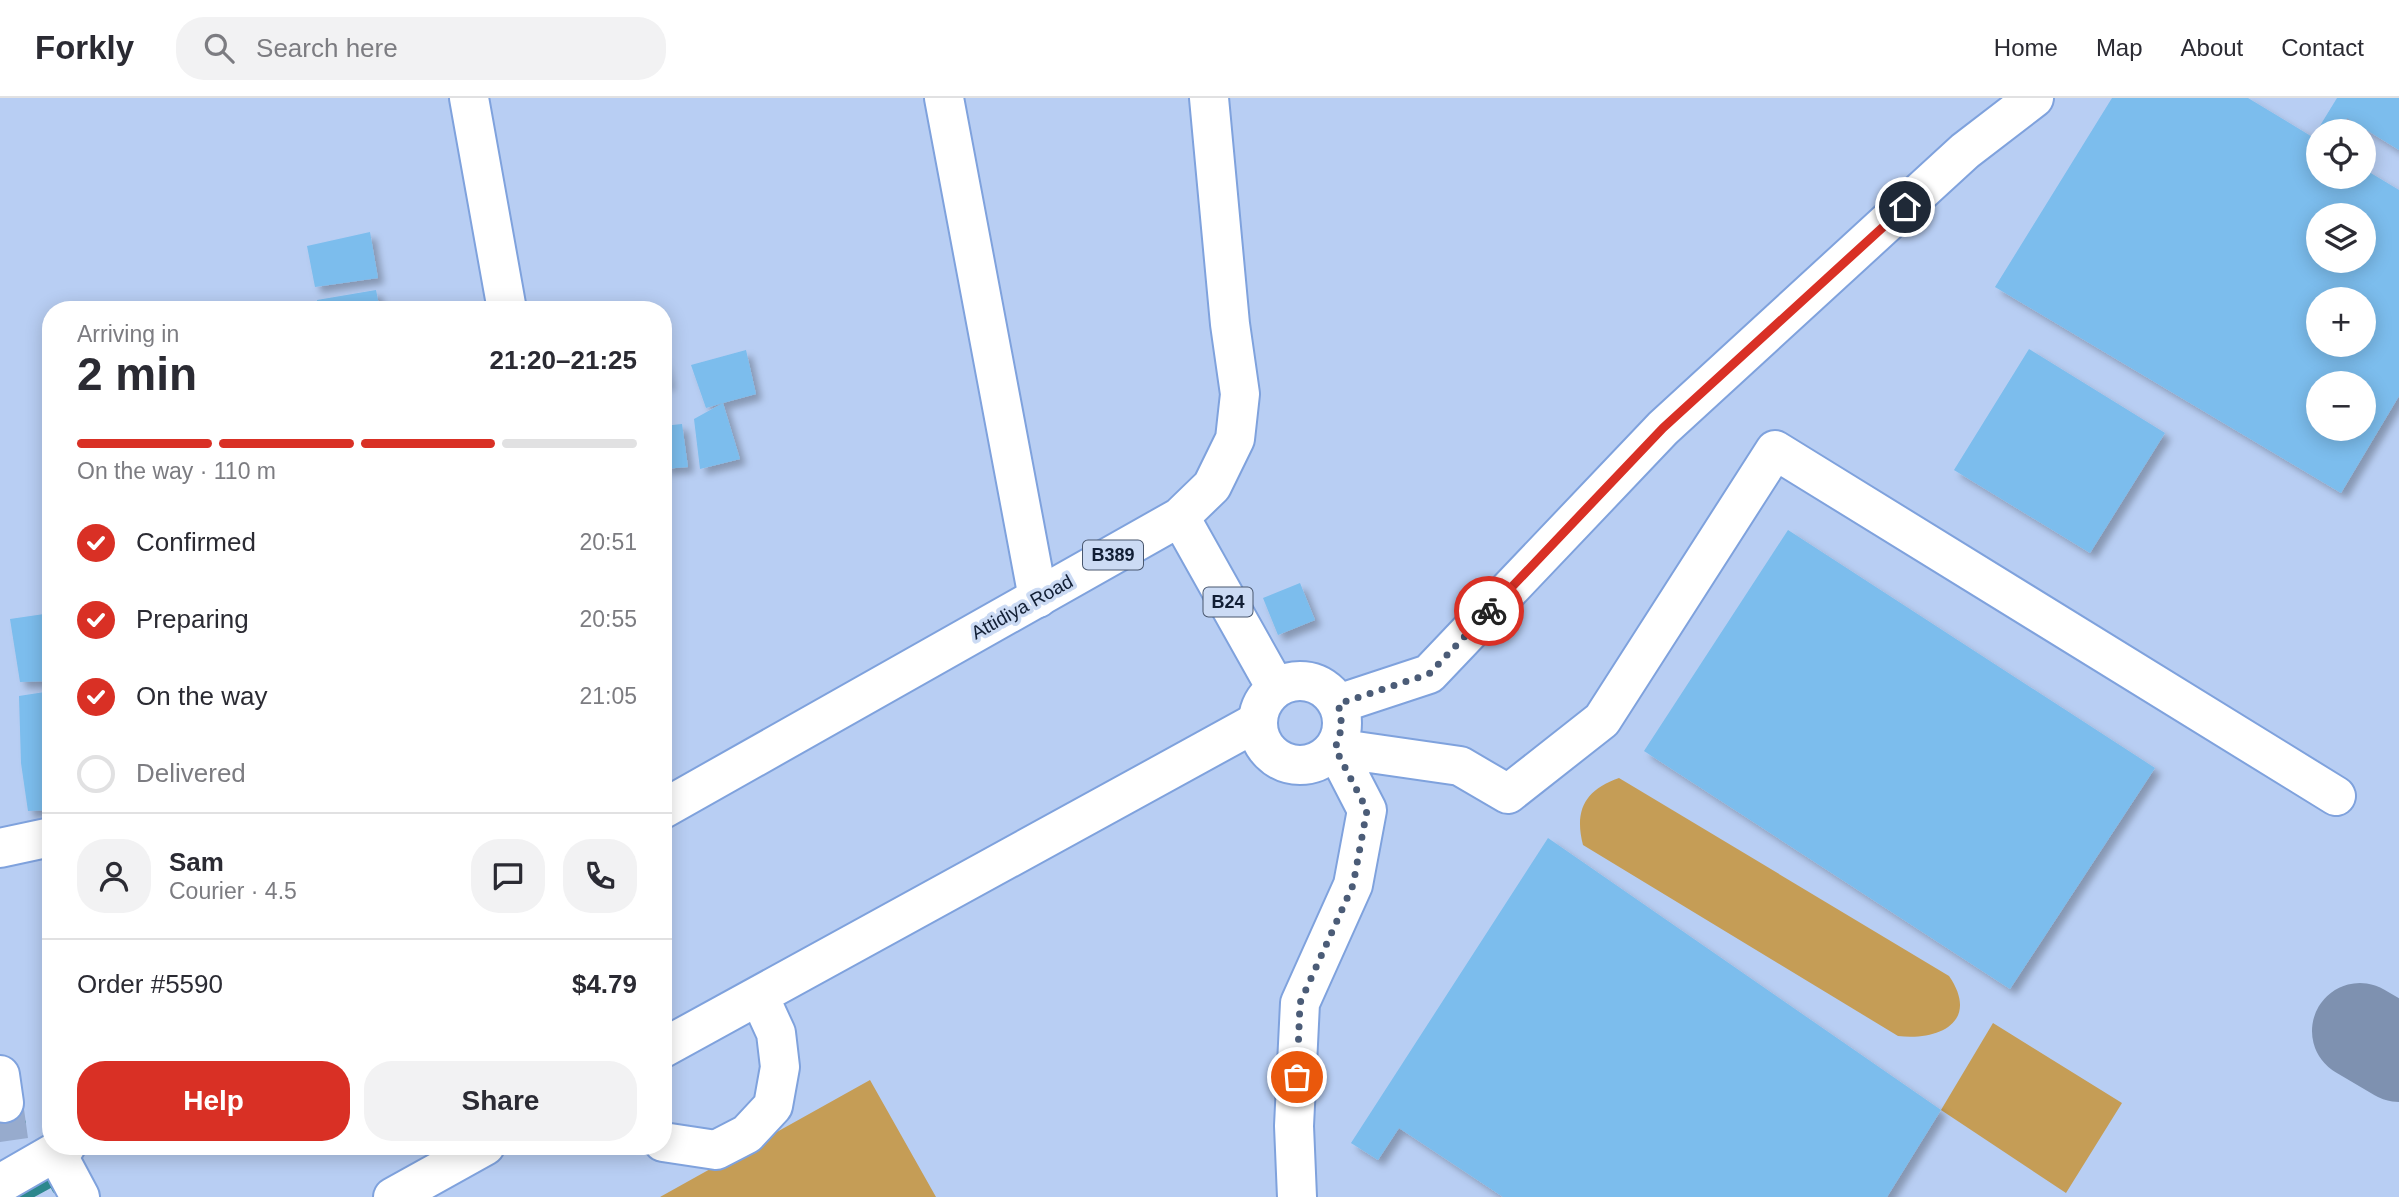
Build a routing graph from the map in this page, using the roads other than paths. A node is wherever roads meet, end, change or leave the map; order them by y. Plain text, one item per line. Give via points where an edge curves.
1 (469, 98) edge
2 (944, 98) edge
3 (1209, 98) edge
4 (2034, 98) edge
5 (505, 301) edge
6 (1180, 517) junction
7 (1038, 598) junction
8 (1276, 688) junction
9 (1338, 704) junction
10 (1257, 722) junction
11 (1335, 748) junction
12 (2336, 796) dead end
13 (672, 804) edge
14 (42, 839) edge
15 (0, 848) edge
16 (759, 996) junction
17 (672, 1043) edge
18 (672, 1143) edge
19 (51, 1155) edge
20 (63, 1155) edge
21 (469, 1155) edge
22 (0, 1184) edge
23 (80, 1197) edge
24 (393, 1197) edge
25 (1297, 1197) edge

1 - 5 main road
2 - 7 main road
3 - 6 main road, Attidiya Road / B389 via 1240,394 1235,439 1212,486
4 - 9 main road via 1965,152 1663,428 1429,674
6 - 7 main road, Attidiya Road / B389
6 - 8 main road, B24
7 - 13 main road, Attidiya Road / B389
8 - 9 main road via 1301,680 1317,684
8 - 10 main road via 1266,697
9 - 11 main road via 1341,734
10 - 11 main road via 1267,749 1293,765 1309,764
10 - 16 main road
11 - 12 main road via 1460,766 1508,794 1602,720 1775,450
11 - 25 main road via 1367,810 1353,885 1300,1003 1294,1126
14 - 15 main road
16 - 17 main road
16 - 18 main road via 776,1033 780,1067 774,1106 747,1134 716,1150
19 - 22 main road
20 - 23 main road
21 - 24 main road

